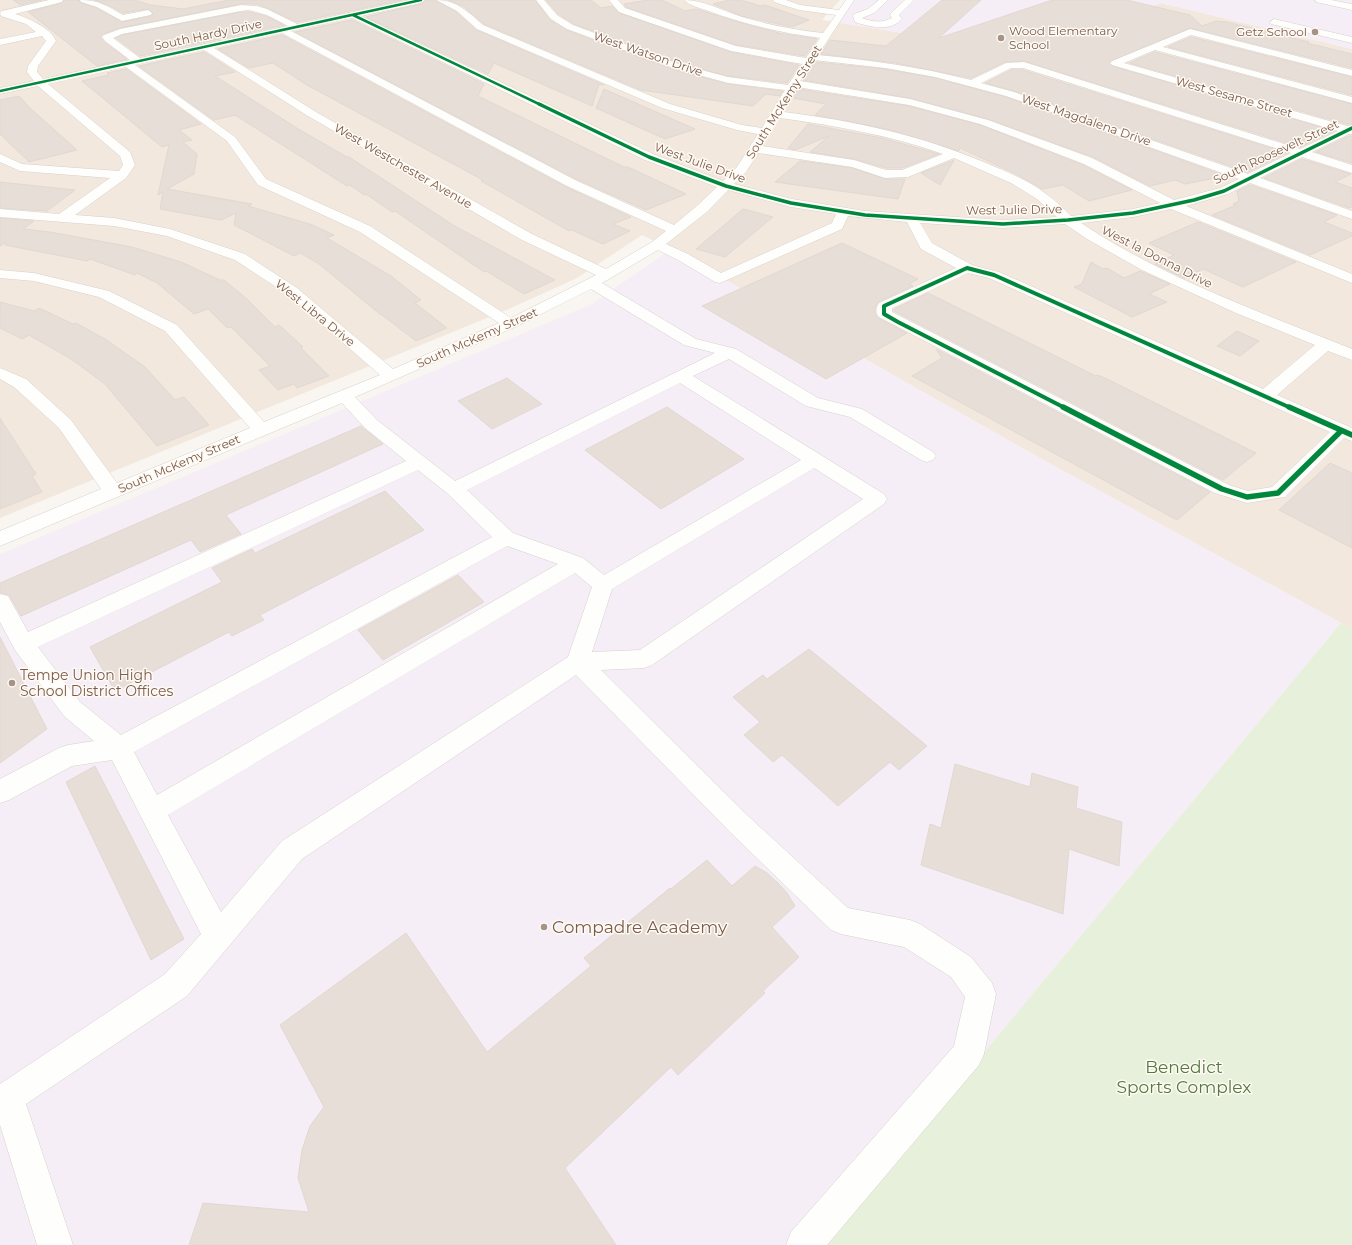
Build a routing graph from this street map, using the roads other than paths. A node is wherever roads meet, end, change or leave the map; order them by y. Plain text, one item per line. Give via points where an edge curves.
1 (59, 0) edge
2 (84, 0) edge
3 (421, 0) edge
4 (440, 0) edge
5 (540, 0) edge
6 (612, 0) edge
7 (688, 0) edge
8 (777, 0) edge
9 (850, 0) edge
10 (884, 0) edge
11 (910, 0) edge
12 (1318, 0) edge
13 (1352, 7) edge
14 (353, 10) junction
15 (158, 11) dead end
16 (840, 13) junction
17 (2, 14) edge
18 (179, 20) junction
19 (1274, 22) dead end
20 (296, 27) junction
21 (192, 28) dead end
22 (283, 30) junction
23 (45, 33) junction
24 (826, 36) junction
25 (1352, 40) edge
26 (0, 42) edge
27 (206, 42) junction
28 (1154, 47) junction
29 (810, 59) junction
30 (133, 62) junction
31 (1352, 73) edge
32 (41, 82) junction
33 (973, 83) junction
34 (792, 86) junction
35 (0, 91) edge
36 (1352, 100) edge
37 (777, 114) junction
38 (1351, 130) edge
39 (766, 132) junction
40 (756, 149) junction
41 (1302, 152) junction
42 (954, 154) junction
43 (0, 158) edge
44 (1352, 168) edge
45 (122, 175) junction
46 (1251, 178) junction
47 (726, 186) junction
48 (1173, 205) junction
49 (844, 212) junction
50 (0, 213) edge
51 (1352, 215) edge
52 (62, 218) junction
53 (912, 219) junction
54 (1068, 220) junction
55 (676, 231) junction
56 (657, 245) junction
57 (967, 268) junction
58 (0, 274) edge
59 (607, 275) junction
60 (1352, 279) edge
61 (591, 283) junction
62 (510, 324) junction
63 (1326, 344) junction
64 (730, 352) junction
65 (1352, 355) edge
66 (0, 373) edge
67 (391, 376) junction
68 (681, 376) junction
69 (344, 395) junction
70 (1265, 396) junction
71 (261, 430) junction
72 (1347, 433) edge
73 (927, 456) dead end
74 (814, 460) junction
75 (420, 462) junction
76 (454, 489) junction
77 (113, 492) junction
78 (506, 538) junction
79 (0, 539) edge
80 (576, 563) junction
81 (603, 585) junction
82 (0, 602) edge
83 (23, 644) junction
84 (578, 662) junction
85 (119, 748) junction
86 (0, 792) edge
87 (152, 812) junction
88 (218, 936) junction
89 (4, 1100) edge
90 (55, 1245) edge
91 (804, 1245) edge

1 - 17 street
2 - 15 street via 100,5 122,18
3 - 14 street, South Hardy Drive via 366,12
4 - 39 street via 460,9 480,28 666,106 741,128
5 - 34 street, West Watson Drive via 554,17 570,27 676,66 728,80
6 - 29 street, West Magdalena Drive via 622,10 734,50
7 - 24 street via 765,27
8 - 16 street via 799,7
9 - 16 street, South McKemy Street
10 - 11 street via 871,11 857,16 858,20 867,24 893,23 898,19 894,15
12 - 13 street
14 - 20 street, South Hardy Drive
14 - 47 street, West Julie Drive via 649,157
16 - 24 street, South McKemy Street
17 - 23 street via 29,22
18 - 20 street via 252,7 261,8
18 - 21 street
18 - 30 street via 109,36 108,39
19 - 25 street
20 - 22 street, South Hardy Drive
22 - 27 street, South Hardy Drive via 218,44
22 - 55 street via 571,183
23 - 26 street
23 - 32 street via 51,41 33,66 32,72
24 - 29 street, South McKemy Street
27 - 30 street, South Hardy Drive
27 - 59 street, West Westchester Avenue via 312,114 527,237
28 - 31 street via 1190,32
28 - 36 street
28 - 38 street, West Sesame Street via 1115,63
29 - 33 street, West Magdalena Drive via 885,65
29 - 34 street, South McKemy Street
30 - 32 street, South Hardy Drive
30 - 62 street via 231,139 262,182 364,228
32 - 35 street, South Hardy Drive
32 - 45 street via 126,155 129,166
33 - 41 street via 1009,65 1024,65
33 - 46 street, West Magdalena Drive
34 - 37 street, South McKemy Street
34 - 48 street, West Watson Drive via 852,91 910,102 984,122 1088,161
37 - 39 street, South McKemy Street
37 - 42 street, West la Donna Drive via 879,131
38 - 41 street, South Roosevelt Street
39 - 40 street, South McKemy Street
40 - 42 street via 854,164 885,174 904,174
40 - 47 street, South McKemy Street
41 - 44 street
41 - 46 street, South Roosevelt Street
42 - 54 street, West la Donna Drive via 1015,180 1041,196
43 - 45 street via 20,167
45 - 52 street
46 - 48 street, South Roosevelt Street via 1224,191
46 - 51 street, West Magdalena Drive
47 - 49 street, West Julie Drive via 791,203
47 - 55 street, South McKemy Street
48 - 54 street, South Roosevelt Street via 1133,213
48 - 60 street, West Watson Drive
49 - 53 street, West Julie Drive
49 - 56 street via 837,226 720,279
50 - 52 street, West Libra Drive
52 - 67 street, West Libra Drive via 114,222 170,233 240,257 292,291
53 - 54 street, West Julie Drive via 1003,224
53 - 57 street via 926,246
54 - 63 street, West la Donna Drive via 1112,248 1187,286
55 - 56 street, South McKemy Street
56 - 59 street, South McKemy Street
57 - 70 street via 994,275
57 - 72 street via 884,306 884,314 1222,489 1246,496 1278,493
58 - 71 street via 34,277 104,294 171,328
59 - 61 street, South McKemy Street
61 - 62 street, South McKemy Street
61 - 64 street via 690,342
62 - 67 street, South McKemy Street
63 - 65 street, West la Donna Drive
63 - 70 street
64 - 68 street
64 - 73 street via 812,402 856,413
66 - 77 street via 20,383 65,424
67 - 69 street, South McKemy Street
68 - 74 street
68 - 76 street
69 - 71 street, South McKemy Street
69 - 75 street via 371,424
70 - 72 street
71 - 77 street, South McKemy Street
74 - 81 street
74 - 84 street via 877,499 644,659
75 - 76 street
75 - 83 street
76 - 78 street
77 - 79 street, South McKemy Street
78 - 80 street
78 - 85 street
80 - 81 street
80 - 87 street
81 - 84 street
82 - 83 street
83 - 85 street via 72,709
84 - 88 street via 292,850
84 - 91 street via 738,823 841,920 910,934 961,967 980,994 968,1054
85 - 86 street via 68,756
85 - 87 street
87 - 88 street
88 - 89 street via 176,985
89 - 90 street

